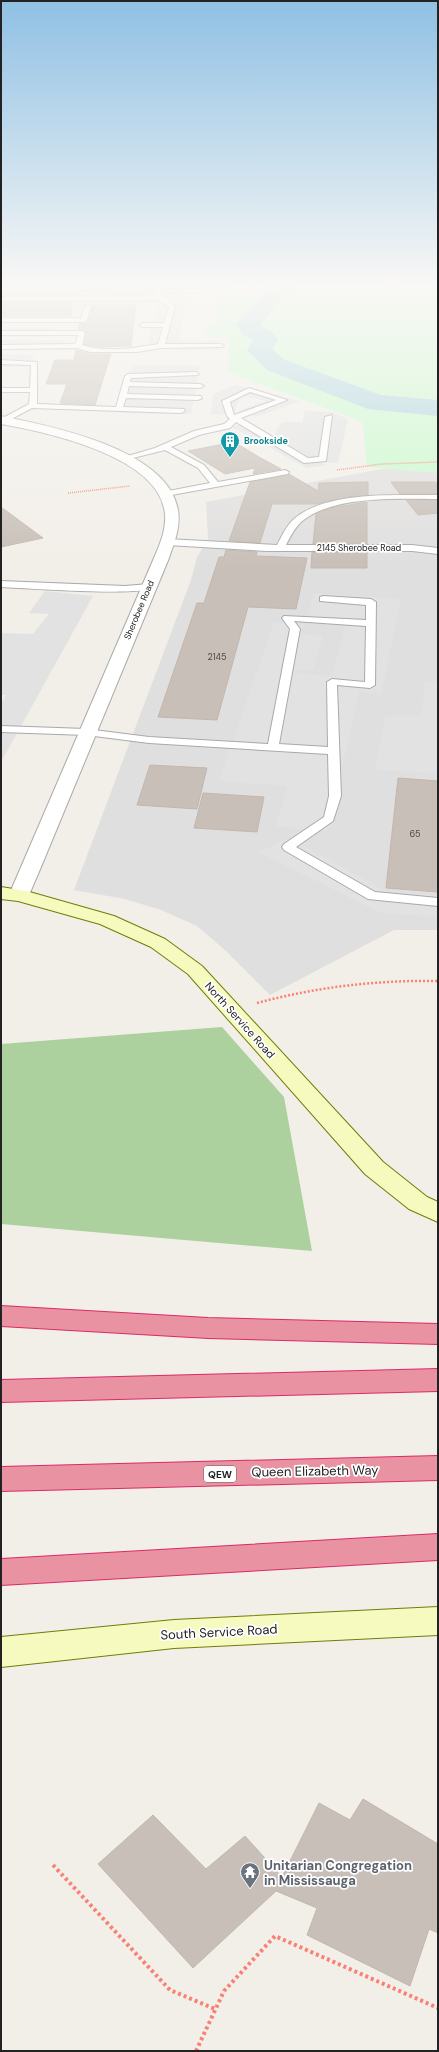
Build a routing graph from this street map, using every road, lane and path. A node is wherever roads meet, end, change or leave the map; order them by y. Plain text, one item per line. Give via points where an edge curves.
1 (34, 379) edge
2 (127, 379) edge
3 (126, 384) junction
4 (200, 386) dead end
5 (1, 390) edge
6 (33, 390) junction
7 (123, 396) junction
8 (198, 398) dead end
9 (30, 406) junction
10 (119, 409) junction
11 (181, 411) dead end
12 (329, 417) dead end
13 (235, 418) junction
14 (3, 420) edge
15 (164, 447) junction
16 (125, 458) junction
17 (285, 472) dead end
18 (132, 486) dead end
19 (215, 486) junction
20 (68, 493) dead end
21 (166, 494) junction
22 (438, 497) edge
23 (167, 542) junction
24 (280, 548) junction
25 (438, 551) edge
26 (1, 584) edge
27 (149, 587) junction
28 (323, 599) dead end
29 (371, 623) junction
30 (1, 729) edge
31 (86, 732) junction
32 (273, 747) junction
33 (334, 751) junction
34 (10, 894) edge
35 (438, 902) edge
36 (438, 981) edge
37 (231, 1011) junction
38 (438, 1214) edge
39 (1, 1316) edge
40 (438, 1334) edge
41 (438, 1380) edge
42 (1, 1391) edge
43 (438, 1468) edge
44 (1, 1479) edge
45 (438, 1547) edge
46 (1, 1572) edge
47 (438, 1621) edge
48 (1, 1652) edge
49 (53, 1865) dead end
50 (438, 2008) edge
51 (215, 2009) junction
52 (196, 2051) edge

1 - 6 lane
2 - 3 lane
3 - 4 lane
3 - 7 lane
5 - 6 lane
6 - 9 lane via 33,405
7 - 8 lane
7 - 10 lane
9 - 10 lane
9 - 14 lane
10 - 11 lane
12 - 13 lane via 323,459 307,461
13 - 13 lane via 231,416 226,401 249,390 283,400
13 - 15 lane via 227,426 198,433
14 - 16 street, Sherobee Road via 63,434 105,448
15 - 16 lane
15 - 19 lane via 205,468
16 - 21 street, Sherobee Road via 157,480
17 - 19 lane
18 - 20 path
19 - 21 lane
21 - 23 street, Sherobee Road via 173,513
22 - 24 lane via 362,499 312,511 290,528
23 - 24 lane, 2145 Sherobee Road
23 - 27 street, Sherobee Road
24 - 25 lane, 2145 Sherobee Road via 412,548
26 - 27 lane via 125,589
27 - 31 street, Sherobee Road
28 - 29 lane via 371,602
29 - 32 lane via 287,618 295,629
29 - 33 lane via 370,685 332,682
30 - 31 lane
31 - 32 lane via 148,740
31 - 34 street, Sherobee Road
32 - 33 lane
33 - 35 lane via 335,796 329,819 288,847 372,896
34 - 37 street, North Service Road via 107,920 158,943 195,970
36 - 37 path via 390,979 346,983 299,991
37 - 38 street, North Service Road via 374,1168 418,1203
39 - 40 highway via 208,1328
41 - 42 highway
43 - 44 highway, Queen Elizabeth Way / QEW
45 - 46 highway
47 - 48 street, South Service Road via 174,1634
49 - 51 path via 170,1990
50 - 51 path via 275,1936 224,1991
51 - 52 path

